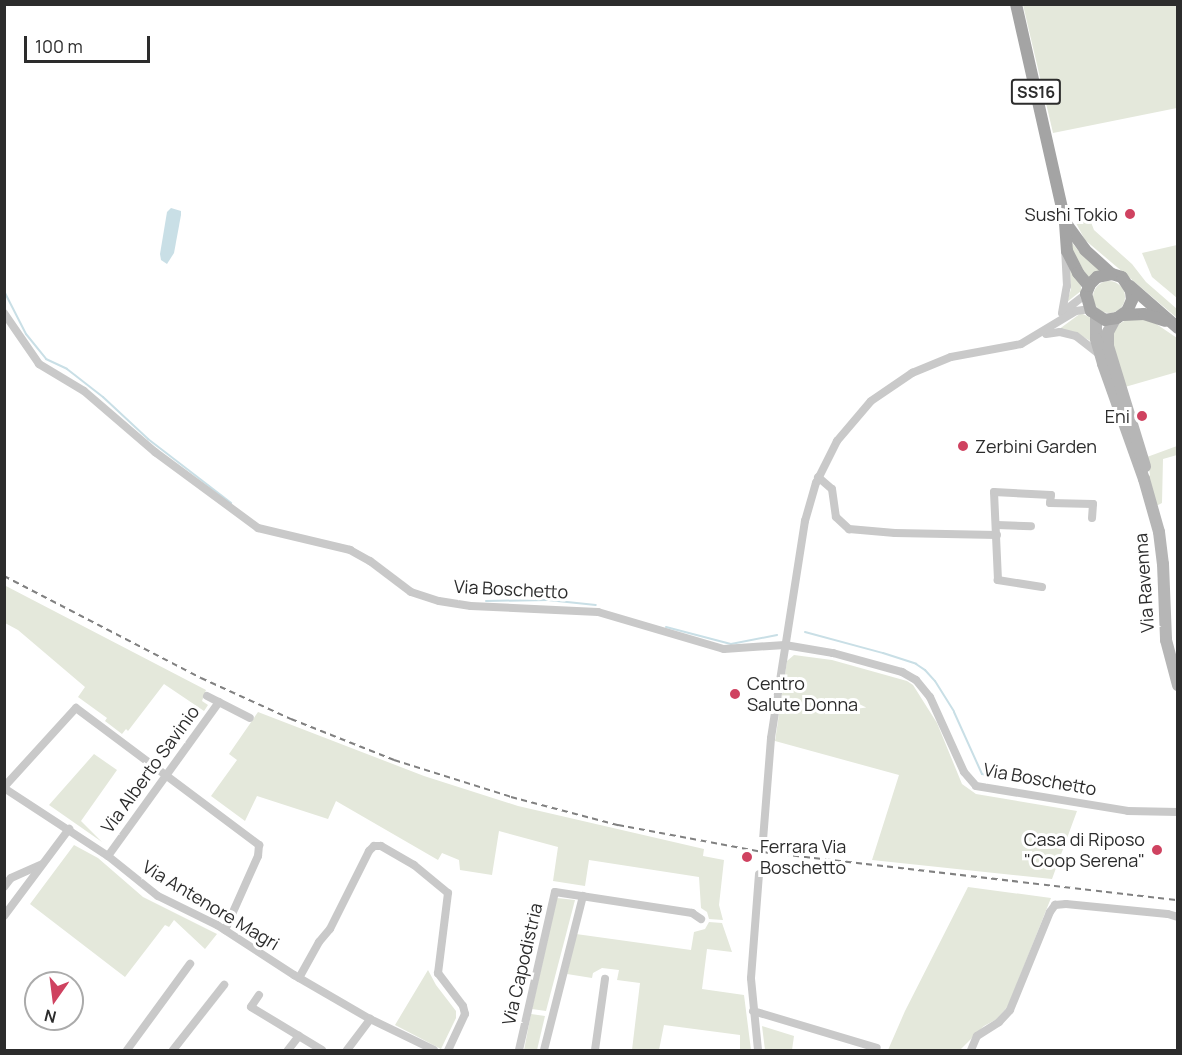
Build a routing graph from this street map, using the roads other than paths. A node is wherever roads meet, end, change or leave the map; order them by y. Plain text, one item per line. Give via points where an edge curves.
1 (1016, 4) edge
2 (1065, 222) junction
3 (1064, 237) junction
4 (1112, 274) junction
5 (1129, 285) junction
6 (1087, 290) junction
7 (1093, 312) junction
8 (4, 313) edge
9 (1062, 313) junction
10 (1119, 317) junction
11 (1053, 327) junction
12 (1177, 328) edge
13 (1039, 335) junction
14 (1100, 355) junction
15 (1136, 449) junction
16 (818, 477) junction
17 (1092, 518) dead end
18 (997, 525) junction
19 (1031, 526) dead end
20 (997, 535) junction
21 (1042, 587) dead end
22 (785, 645) junction
23 (1178, 685) edge
24 (207, 696) dead end
25 (219, 702) junction
26 (250, 718) dead end
27 (166, 774) junction
28 (4, 788) edge
29 (1178, 812) edge
30 (69, 829) junction
31 (763, 840) dead end
32 (108, 856) junction
33 (43, 864) junction
34 (759, 874) dead end
35 (4, 887) edge
36 (583, 896) junction
37 (6, 910) edge
38 (1178, 917) edge
39 (701, 919) dead end
40 (225, 930) junction
41 (190, 964) dead end
42 (299, 978) junction
43 (605, 979) dead end
44 (224, 985) dead end
45 (259, 995) dead end
46 (753, 1011) junction
47 (370, 1019) junction
48 (299, 1036) junction
49 (877, 1048) dead end
50 (127, 1050) edge
51 (173, 1050) edge
52 (288, 1050) edge
53 (322, 1050) edge
54 (347, 1050) edge
55 (434, 1050) edge
56 (448, 1050) edge
57 (519, 1050) edge
58 (544, 1050) edge
59 (595, 1050) edge
60 (758, 1050) edge
61 (971, 1050) edge

1 - 2 main road, Via Ravenna / SS16
2 - 3 main road, Via Ravenna
2 - 4 main road, Via Ravenna via 1077,242
3 - 6 main road, Via Ravenna via 1072,263
3 - 9 street via 1067,286
4 - 5 main road, Via Ravenna
4 - 6 main road via 1097,277
5 - 10 main road, Via Ravenna via 1132,300
5 - 12 main road
6 - 7 main road, Via Ravenna
6 - 9 street
7 - 10 main road via 1105,320
7 - 11 street via 1076,311
7 - 14 main road, Via Ravenna
8 - 22 street, Via Boschetto via 39,364 84,391 155,452 258,528 350,550 411,592 439,601 598,612 724,649
9 - 11 street
10 - 12 main road via 1135,313 1153,316
10 - 15 main road, Via Ravenna via 1108,332 1108,346
11 - 13 street
13 - 14 street via 1060,332 1076,336
13 - 16 street via 1010,346 944,359 897,382 853,420
14 - 15 main road, Via Ravenna
15 - 23 main road, Via Ravenna via 1145,467 1144,479 1162,548 1166,640
16 - 20 street via 832,489 836,517 849,528
16 - 22 street via 806,520
17 - 18 street via 1093,504 1050,503 1051,495 994,492
18 - 19 street
18 - 20 street
20 - 21 street via 998,580
22 - 29 street, Via Boschetto via 833,653 912,677 940,713 967,777 980,788 1128,811
22 - 31 street via 771,738
24 - 25 street, Via Alberto Savinio
25 - 26 street, Via Alberto Savinio
25 - 27 street, Via Alberto Savinio
27 - 28 street via 76,708
27 - 32 street, Via Alberto Savinio
27 - 40 street via 259,844
28 - 30 street, Via Antenore Magri
30 - 32 street, Via Antenore Magri
30 - 33 street
32 - 40 street, Via Antenore Magri via 158,896
33 - 35 street via 11,879
33 - 37 street
34 - 46 street via 750,978
36 - 39 street, Via Capodistria via 692,913
36 - 57 street, Via Capodistria via 555,892
36 - 58 street
38 - 61 street via 1055,905 1010,1010 977,1036
40 - 42 street, Via Antenore Magri
41 - 50 street
42 - 47 street, Via Antenore Magri
42 - 56 street via 330,929 369,851 381,846 414,865 448,893 438,973 465,1014
43 - 59 street
44 - 51 street
45 - 48 street via 251,1007
46 - 49 street
46 - 60 street
47 - 54 street
47 - 55 street, Via Antenore Magri
48 - 52 street
48 - 53 street

